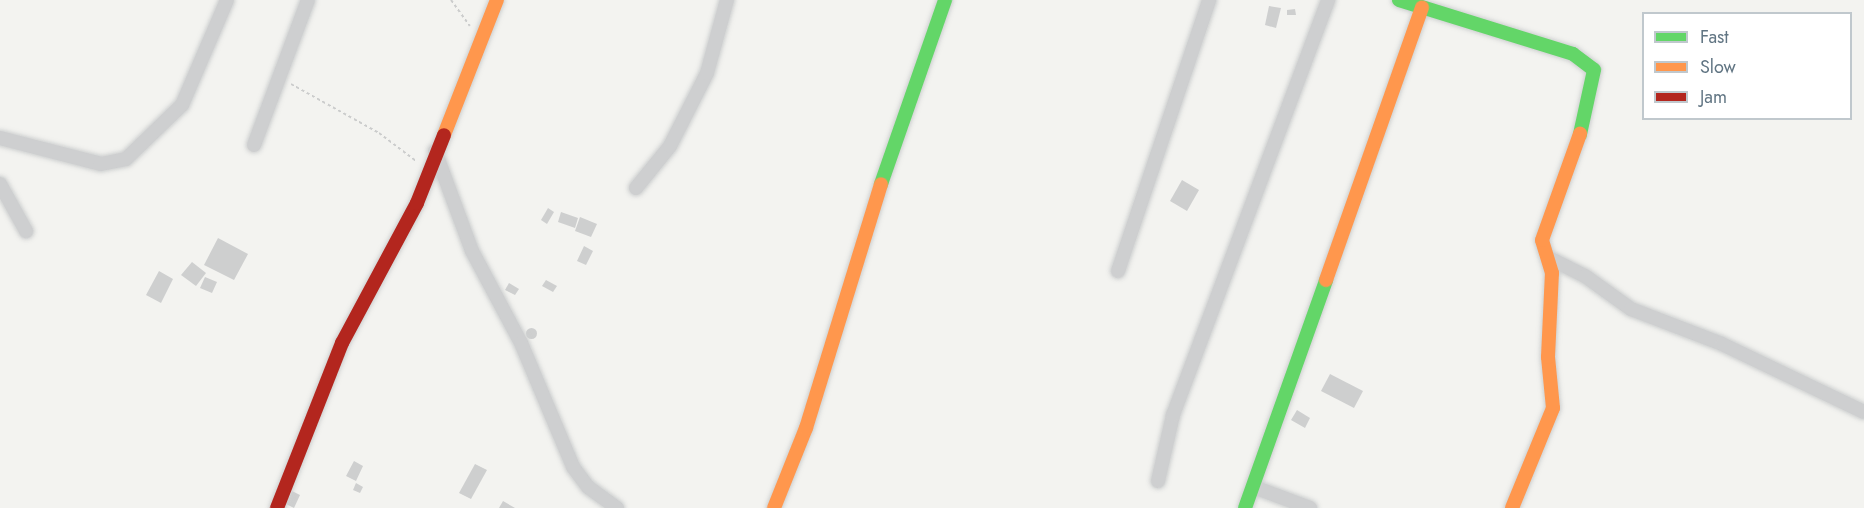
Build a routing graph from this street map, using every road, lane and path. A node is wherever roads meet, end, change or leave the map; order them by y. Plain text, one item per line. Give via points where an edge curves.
1 (227, 0) edge
2 (308, 0) edge
3 (451, 0) edge
4 (497, 0) edge
5 (728, 0) edge
6 (945, 0) edge
7 (1209, 0) edge
8 (1328, 0) edge
9 (1399, 0) edge
10 (1422, 7) junction
11 (480, 40) junction
12 (278, 72) junction
13 (0, 138) edge
14 (254, 145) dead end
15 (435, 151) junction
16 (429, 171) junction
17 (0, 184) edge
18 (636, 189) dead end
19 (26, 231) dead end
20 (1549, 258) junction
21 (1118, 271) dead end
22 (1864, 412) edge
23 (1158, 481) dead end
24 (1254, 487) junction
25 (277, 508) edge
26 (617, 508) edge
27 (774, 508) edge
28 (1245, 508) edge
29 (1310, 508) edge
30 (1512, 508) edge

1 - 13 street via 182,105 126,159 101,164
2 - 12 street
3 - 11 path
4 - 11 street
5 - 18 street via 707,73 670,146
6 - 27 street via 879,188 806,428
7 - 21 street
8 - 23 street via 1173,415
9 - 10 street
10 - 20 street via 1573,54 1594,70 1584,122 1545,228
10 - 24 street
11 - 15 street
12 - 14 street
12 - 16 path via 305,93 379,133
15 - 16 street
15 - 26 street via 472,251 521,343 573,467 588,487
16 - 25 street via 417,203 342,343
17 - 19 street
20 - 22 street via 1585,276 1631,309 1722,344
20 - 30 street via 1553,408
24 - 28 street
24 - 29 street

